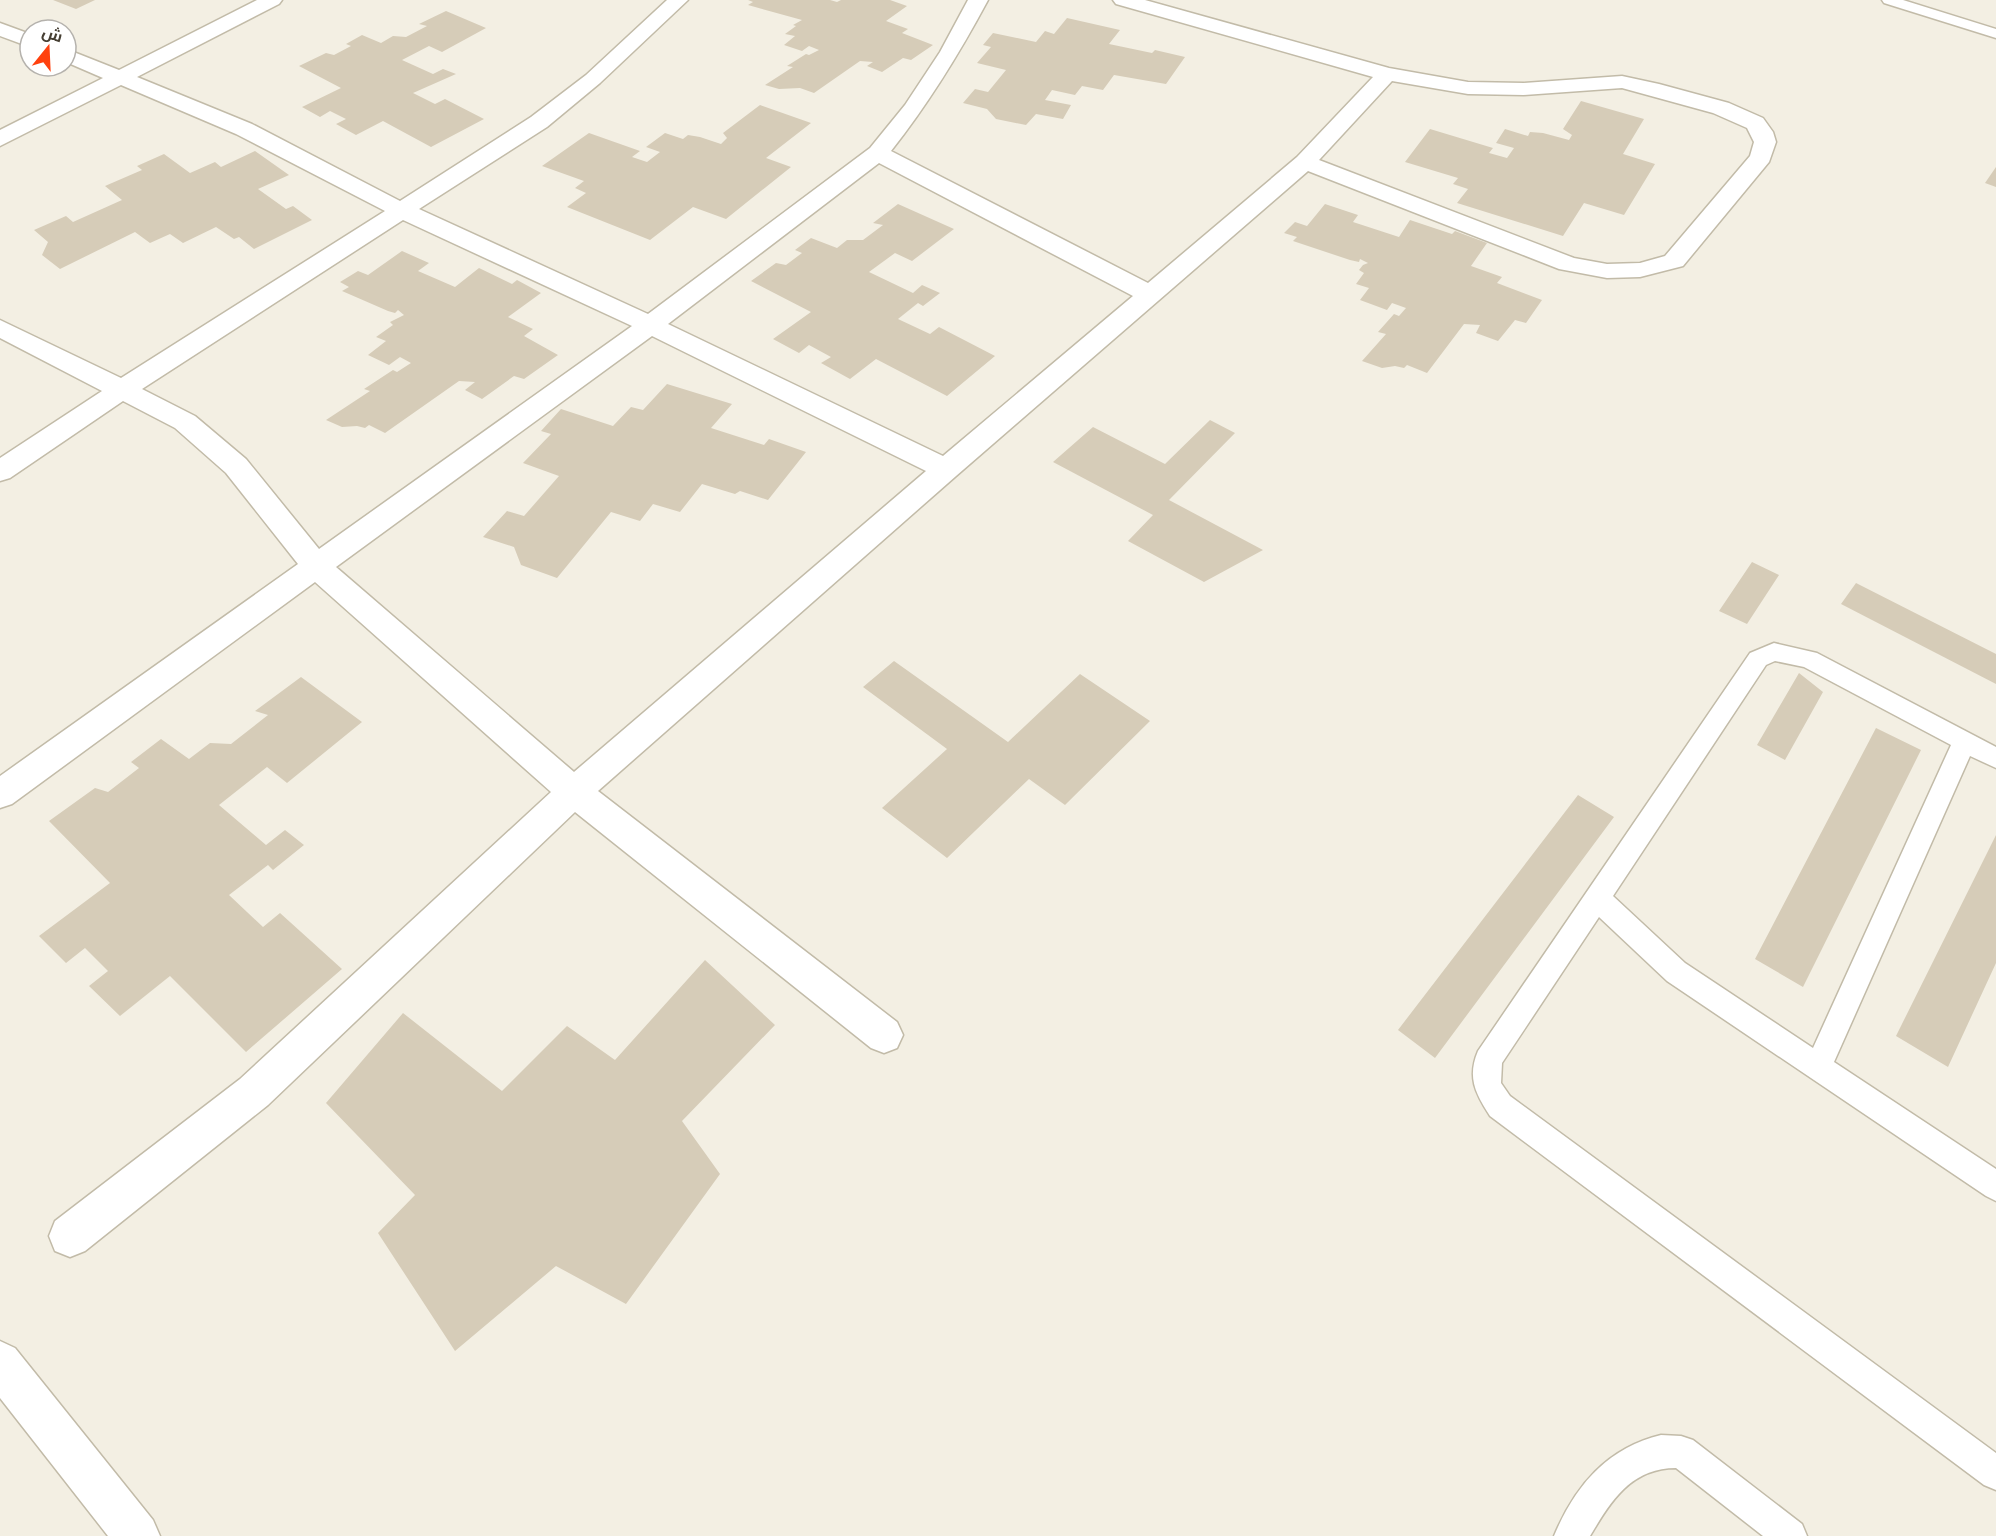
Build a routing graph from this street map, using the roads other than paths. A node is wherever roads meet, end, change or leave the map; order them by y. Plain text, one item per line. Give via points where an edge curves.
1 (272, 0) edge
2 (678, 0) edge
3 (978, 0) edge
4 (1123, 0) edge
5 (1889, 0) edge
6 (1951, 5) dead end
7 (1938, 16) junction
8 (0, 29) edge
9 (1996, 34) edge
10 (18, 36) edge
11 (78, 60) edge
12 (1387, 74) junction
13 (121, 77) junction
14 (0, 138) edge
15 (878, 153) junction
16 (1305, 162) junction
17 (401, 210) junction
18 (1149, 294) junction
19 (650, 326) junction
20 (0, 328) edge
21 (123, 388) junction
22 (946, 469) junction
23 (0, 471) edge
24 (317, 567) junction
25 (1964, 742) junction
26 (1996, 758) edge
27 (574, 792) junction
28 (0, 794) edge
29 (1596, 897) junction
30 (884, 1035) dead end
31 (1819, 1065) junction
32 (1996, 1186) edge
33 (70, 1236) dead end
34 (0, 1364) edge
35 (1996, 1473) edge
36 (137, 1536) edge
37 (1570, 1536) edge
38 (1790, 1536) edge

1 - 13 street
2 - 17 street via 593,79 539,122
3 - 15 street via 913,109
4 - 12 street
5 - 7 lane
6 - 7 lane
7 - 9 lane
8 - 10 street
11 - 13 street
12 - 16 street
12 - 16 street via 1468,88 1524,89 1622,82 1721,108 1755,123 1765,142 1761,158 1674,261 1640,270 1607,271 1568,264
13 - 14 street
13 - 17 street via 244,129
15 - 18 street
15 - 19 street
16 - 18 street
17 - 19 street
17 - 21 street
18 - 22 street
19 - 22 street
19 - 24 street
20 - 21 street
21 - 23 street
21 - 24 street via 185,422 236,466
22 - 27 street
24 - 27 street
24 - 28 street
25 - 26 lane
25 - 29 lane via 1809,659 1774,652 1758,659
25 - 31 lane
27 - 30 street
27 - 33 street via 254,1092
29 - 31 lane via 1676,972
29 - 35 lane via 1488,1060 1486,1087 1500,1106
31 - 32 lane
34 - 36 street
37 - 38 lane via 1598,1492 1634,1458 1665,1450 1681,1452

